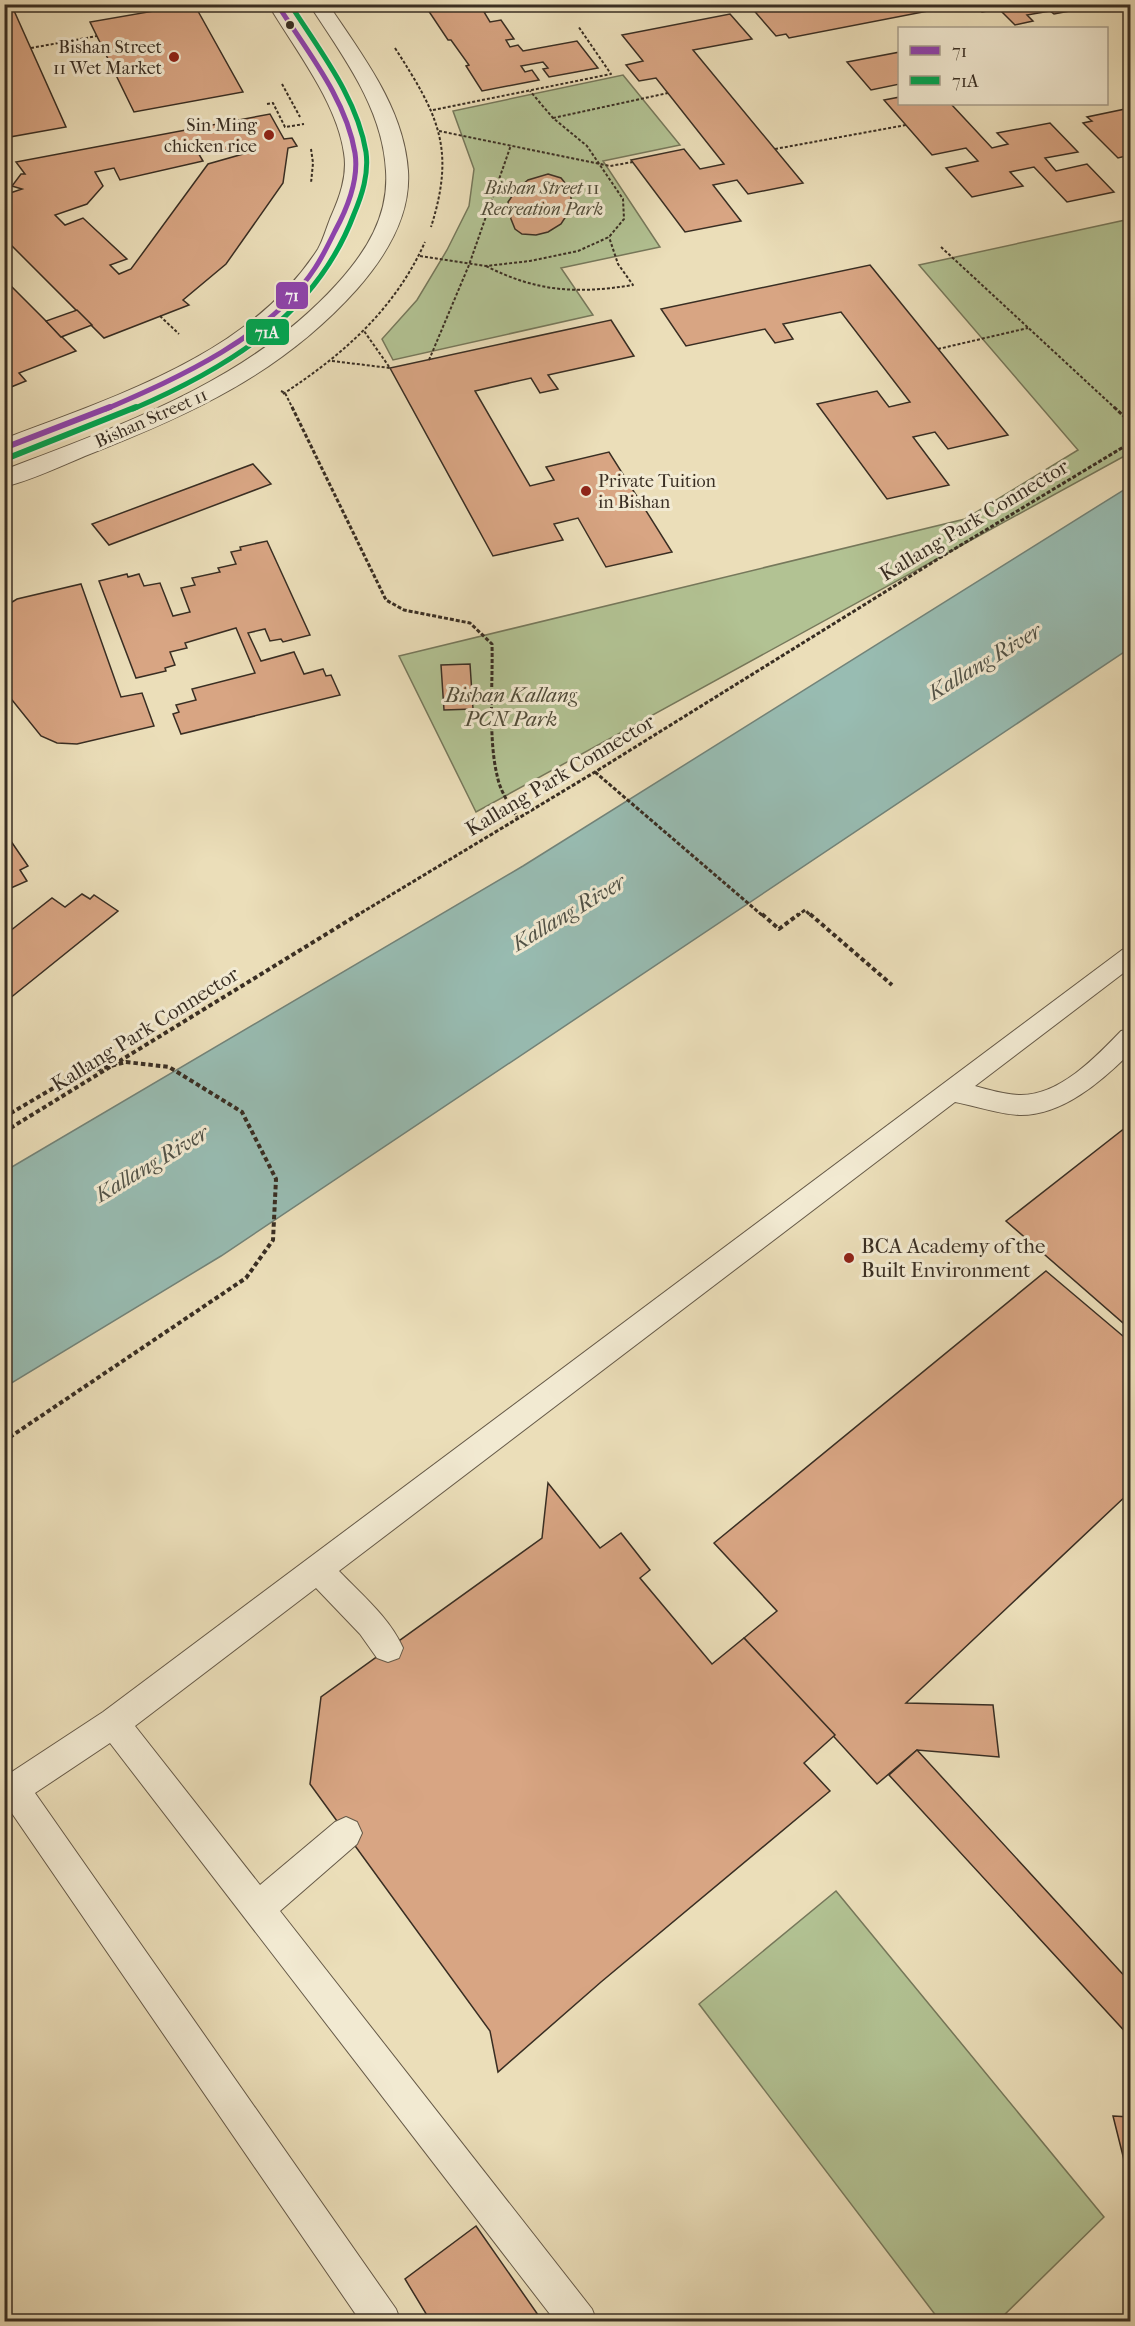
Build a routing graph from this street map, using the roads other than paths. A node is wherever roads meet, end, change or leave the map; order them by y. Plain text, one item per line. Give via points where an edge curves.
1 (278, 4) edge
2 (318, 4) edge
3 (4, 448) edge
4 (4, 479) edge
5 (1127, 964) edge
6 (1131, 1038) edge
7 (952, 1090) junction
8 (318, 1569) junction
9 (388, 1648) dead end
10 (114, 1723) junction
11 (9, 1792) edge
12 (346, 1833) dead end
13 (257, 1909) junction
14 (383, 2322) edge
15 (579, 2322) edge

1 - 3 street, Bishan Street 11 via 337,105 354,146 355,180 330,248 302,287 256,329 229,347 153,389
2 - 4 street, Bishan Street 11 via 378,99 388,126 397,172 390,216 377,249 318,320 245,374 154,418
5 - 7 lane
6 - 7 lane via 1056,1098 1022,1106
7 - 8 lane
8 - 9 lane
8 - 10 lane
10 - 11 lane
10 - 13 lane
11 - 14 lane
12 - 13 lane
13 - 15 lane

